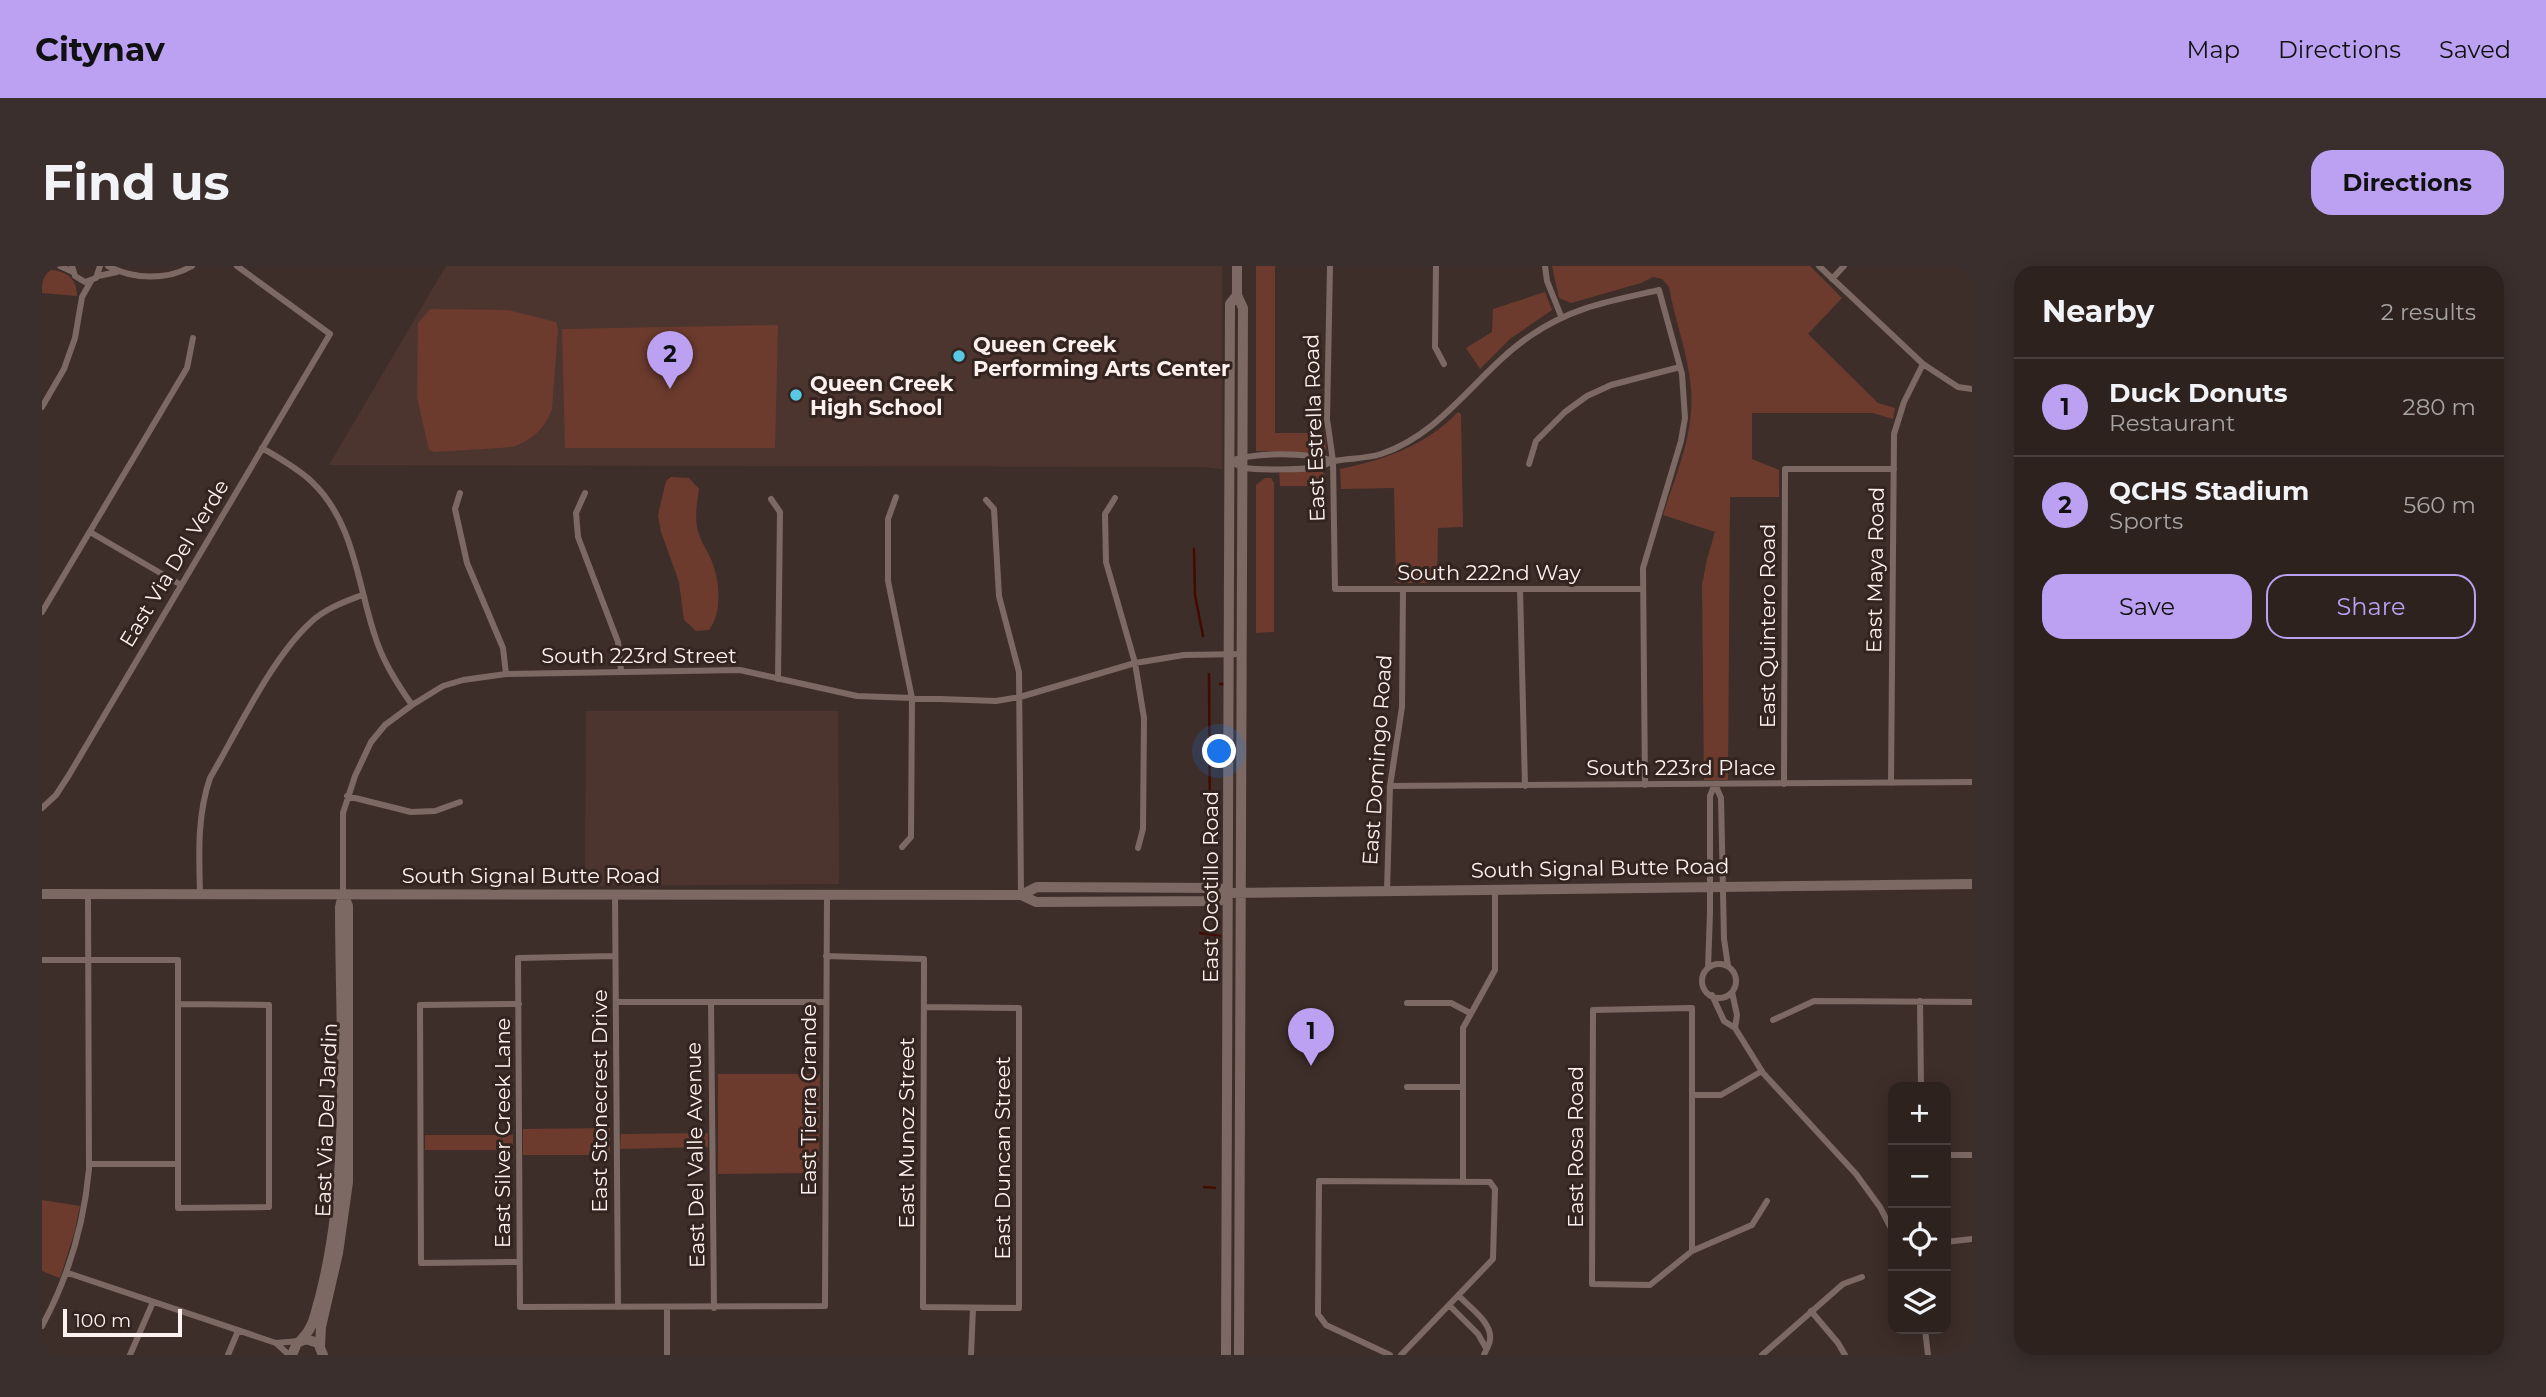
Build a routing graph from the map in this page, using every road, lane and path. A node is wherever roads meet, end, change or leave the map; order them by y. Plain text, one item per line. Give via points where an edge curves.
1 (60, 266) edge
2 (100, 266) edge
3 (108, 266) edge
4 (192, 266) edge
5 (237, 266) edge
6 (1237, 266) edge
7 (1330, 266) edge
8 (1436, 266) edge
9 (1545, 266) edge
10 (1819, 266) edge
11 (1844, 266) edge
12 (72, 269) edge
13 (117, 272) junction
14 (98, 276) junction
15 (1832, 279) junction
16 (79, 280) junction
17 (91, 281) junction
18 (1237, 295) junction
19 (82, 298) junction
20 (1561, 316) junction
21 (193, 338) dead end
22 (1444, 364) dead end
23 (1923, 364) junction
24 (1680, 367) junction
25 (1972, 389) edge
26 (42, 407) edge
27 (262, 448) junction
28 (1244, 456) junction
29 (1230, 461) junction
30 (1333, 461) junction
31 (1529, 464) dead end
32 (1244, 468) junction
33 (1894, 468) junction
34 (460, 493) dead end
35 (585, 493) dead end
36 (896, 497) dead end
37 (1115, 498) dead end
38 (771, 499) dead end
39 (986, 500) dead end
40 (90, 532) junction
41 (181, 585) junction
42 (1335, 589) joint
43 (1403, 589) junction
44 (1520, 589) junction
45 (1643, 589) junction
46 (362, 595) junction
47 (42, 612) edge
48 (1242, 653) junction
49 (1230, 654) junction
50 (1135, 663) junction
51 (621, 670) junction
52 (506, 674) junction
53 (778, 679) junction
54 (1020, 697) junction
55 (912, 698) junction
56 (412, 705) junction
57 (1891, 782) junction
58 (1972, 782) edge
59 (1715, 784) junction
60 (1784, 784) junction
61 (1644, 785) junction
62 (1390, 786) junction
63 (1525, 786) junction
64 (347, 796) junction
65 (460, 802) dead end
66 (43, 807) edge
67 (902, 847) dead end
68 (1138, 848) dead end
69 (1972, 884) edge
70 (1710, 886) junction
71 (1722, 886) junction
72 (1495, 889) junction
73 (1387, 891) junction
74 (1243, 893) junction
75 (42, 894) edge
76 (88, 894) junction
77 (200, 894) junction
78 (343, 894) junction
79 (615, 894) junction
80 (827, 894) junction
81 (1229, 894) junction
82 (1021, 895) junction
83 (615, 956) junction
84 (826, 956) junction
85 (42, 960) edge
86 (88, 960) junction
87 (1728, 966) junction
88 (1708, 968) junction
89 (1732, 992) junction
90 (1712, 995) junction
91 (1920, 1001) junction
92 (616, 1002) junction
93 (711, 1002) junction
94 (826, 1002) junction
95 (1972, 1002) edge
96 (1407, 1003) dead end
97 (178, 1004) junction
98 (519, 1004) junction
99 (924, 1007) junction
100 (1470, 1013) junction
101 (1773, 1020) dead end
102 (1735, 1028) junction
103 (1762, 1071) junction
104 (1921, 1082) edge
105 (1407, 1087) dead end
106 (1463, 1087) junction
107 (1693, 1095) junction
108 (1951, 1155) edge
109 (1972, 1155) edge
110 (89, 1164) junction
111 (178, 1164) junction
112 (1463, 1182) junction
113 (1767, 1201) dead end
114 (1888, 1223) edge
115 (1972, 1238) edge
116 (1951, 1241) edge
117 (1692, 1251) junction
118 (519, 1262) junction
119 (68, 1273) junction
120 (1862, 1277) dead end
121 (1458, 1296) junction
122 (153, 1302) junction
123 (1450, 1306) junction
124 (618, 1307) junction
125 (667, 1307) junction
126 (714, 1308) junction
127 (973, 1308) junction
128 (1811, 1311) junction
129 (42, 1326) edge
130 (238, 1331) junction
131 (1926, 1334) edge
132 (300, 1341) junction
133 (276, 1343) junction
134 (323, 1352) edge
135 (1485, 1352) edge
136 (130, 1355) edge
137 (228, 1355) edge
138 (290, 1355) edge
139 (667, 1355) edge
140 (971, 1355) edge
141 (1226, 1355) edge
142 (1239, 1355) edge
143 (1390, 1355) edge
144 (1401, 1355) edge
145 (1762, 1355) edge
146 (1845, 1355) edge
147 (1928, 1355) edge

1 - 12 street
2 - 14 street
3 - 13 street
4 - 13 street via 168,275
5 - 27 street, East Via Del Verde via 330,334
6 - 18 street, East Ocotillo Road
7 - 30 street, East Estrella Road via 1327,419
8 - 22 street via 1435,347
9 - 20 street
10 - 15 street
11 - 15 street
12 - 16 street
13 - 14 street
14 - 17 street
15 - 23 street
16 - 17 street
16 - 19 street
17 - 19 street
18 - 28 street, East Ocotillo Road via 1244,309
18 - 29 street, East Ocotillo Road via 1230,304
19 - 26 street via 71,352
20 - 24 street via 1659,290
20 - 30 street via 1505,355 1446,415 1415,438 1384,453
21 - 40 street via 187,368
23 - 25 street via 1958,387
23 - 33 street, East Maya Road via 1894,434
24 - 31 street via 1587,396 1536,441
24 - 45 street via 1685,418 1643,568
27 - 41 street, East Via Del Verde
27 - 46 street via 313,482 328,501 351,544
28 - 29 street
28 - 30 street via 1318,456
28 - 32 street, East Ocotillo Road
29 - 32 street
29 - 49 street, East Ocotillo Road
30 - 32 street via 1318,467
30 - 42 street, East Estrella Road
32 - 48 street, East Ocotillo Road
33 - 57 street, East Maya Road
33 - 60 street, East Quintero Road via 1785,468
34 - 52 street via 455,509 467,563 503,648
35 - 51 street via 576,513 578,537 616,634
36 - 55 street via 888,519 888,581
37 - 50 street via 1105,514 1106,562
38 - 53 street via 780,512
39 - 54 street via 994,509 999,596 1019,672
40 - 41 street
40 - 47 street
41 - 66 street, East Via Del Verde via 69,775
42 - 43 street, South 222nd Way
43 - 44 street, South 222nd Way
43 - 62 street, East Domingo Road via 1402,707
44 - 45 street, South 222nd Way
44 - 63 street
45 - 61 street
46 - 56 street via 383,657
46 - 77 street via 311,622 295,640 210,778 199,822
48 - 49 street, South 223rd Street
48 - 74 street, East Ocotillo Road
49 - 50 street, South 223rd Street
49 - 81 street, East Ocotillo Road
50 - 54 street, South 223rd Street
50 - 68 street via 1144,718 1143,829
51 - 52 street, South 223rd Street
51 - 53 street, South 223rd Street via 740,670
52 - 56 street, South 223rd Street via 453,683
53 - 55 street, South 223rd Street via 857,696
54 - 55 street, South 223rd Street via 996,701
54 - 82 street
55 - 67 street via 911,836
56 - 64 street, East Via Del Jardin via 371,742
57 - 58 street, South 223rd Place
57 - 60 street, South 223rd Place
59 - 60 street, South 223rd Place
59 - 61 street, South 223rd Place
59 - 70 street via 1710,796
59 - 71 street via 1721,798
61 - 63 street, South 223rd Place
62 - 63 street, South 223rd Place
62 - 73 street, East Domingo Road
64 - 65 street via 411,812 435,811
64 - 78 street, East Via Del Jardin
69 - 71 street, South Signal Butte Road
70 - 71 street, South Signal Butte Road
70 - 72 street, South Signal Butte Road
70 - 88 street
71 - 87 street
72 - 73 street, South Signal Butte Road
72 - 100 street via 1495,970
73 - 74 street, South Signal Butte Road
74 - 81 street, South Signal Butte Road
74 - 142 street, East Ocotillo Road
75 - 76 street, South Signal Butte Road
76 - 77 street, South Signal Butte Road
76 - 86 street
77 - 78 street, South Signal Butte Road
78 - 79 street, South Signal Butte Road
78 - 132 street, East Via Del Jardin via 338,1192 316,1314 310,1331
78 - 134 street, East Via Del Jardin via 348,906 348,1182 321,1327
79 - 80 street, South Signal Butte Road
79 - 83 street, East Stonecrest Drive
80 - 82 street, South Signal Butte Road
80 - 84 street, East Tierra Grande
81 - 82 street, South Signal Butte Road via 1219,888 1037,887
81 - 141 street, East Ocotillo Road
83 - 92 street, East Stonecrest Drive
83 - 98 street, East Silver Creek Lane via 518,958
84 - 94 street, East Tierra Grande
84 - 99 street, East Munoz Street via 924,959
85 - 86 street
86 - 97 street via 178,960
86 - 110 street
87 - 88 street
87 - 89 street via 1736,978
88 - 90 street via 1703,983
89 - 90 street via 1724,997
89 - 102 street
90 - 102 street via 1724,1021
91 - 95 street
91 - 101 street via 1814,1001
91 - 104 street
92 - 93 street
92 - 124 street, East Stonecrest Drive
93 - 94 street
93 - 126 street, East Del Valle Avenue
94 - 126 street, East Tierra Grande via 825,1306
96 - 100 street via 1451,1003
97 - 111 street
97 - 111 street via 269,1005 269,1207 177,1208
98 - 118 street, East Silver Creek Lane
98 - 118 street via 420,1005 421,1263
99 - 127 street, East Munoz Street via 923,1307
99 - 127 street, East Duncan Street via 1019,1008 1019,1308
100 - 106 street via 1463,1028
102 - 103 street
103 - 107 street via 1721,1095
103 - 114 street via 1856,1174
105 - 106 street
106 - 112 street
107 - 117 street
107 - 117 street, East Rosa Road via 1692,1008 1593,1010 1592,1284 1650,1285
108 - 109 street
110 - 111 street
110 - 119 street
112 - 121 street via 1487,1182 1495,1189 1494,1257
112 - 143 street via 1319,1181 1320,1320
113 - 117 street via 1752,1225
115 - 116 street
118 - 124 street, East Silver Creek Lane via 520,1307
119 - 122 street
119 - 129 street
120 - 128 street via 1843,1284
121 - 123 street
121 - 135 street via 1487,1326 1490,1338
122 - 130 street
122 - 136 street
123 - 135 street via 1478,1334
123 - 144 street
124 - 125 street
125 - 126 street
125 - 139 street
127 - 140 street
128 - 145 street
128 - 146 street
130 - 133 street
130 - 137 street
131 - 147 street
132 - 133 street
132 - 134 street via 310,1339
132 - 138 street, East Via Del Jardin
133 - 138 street

